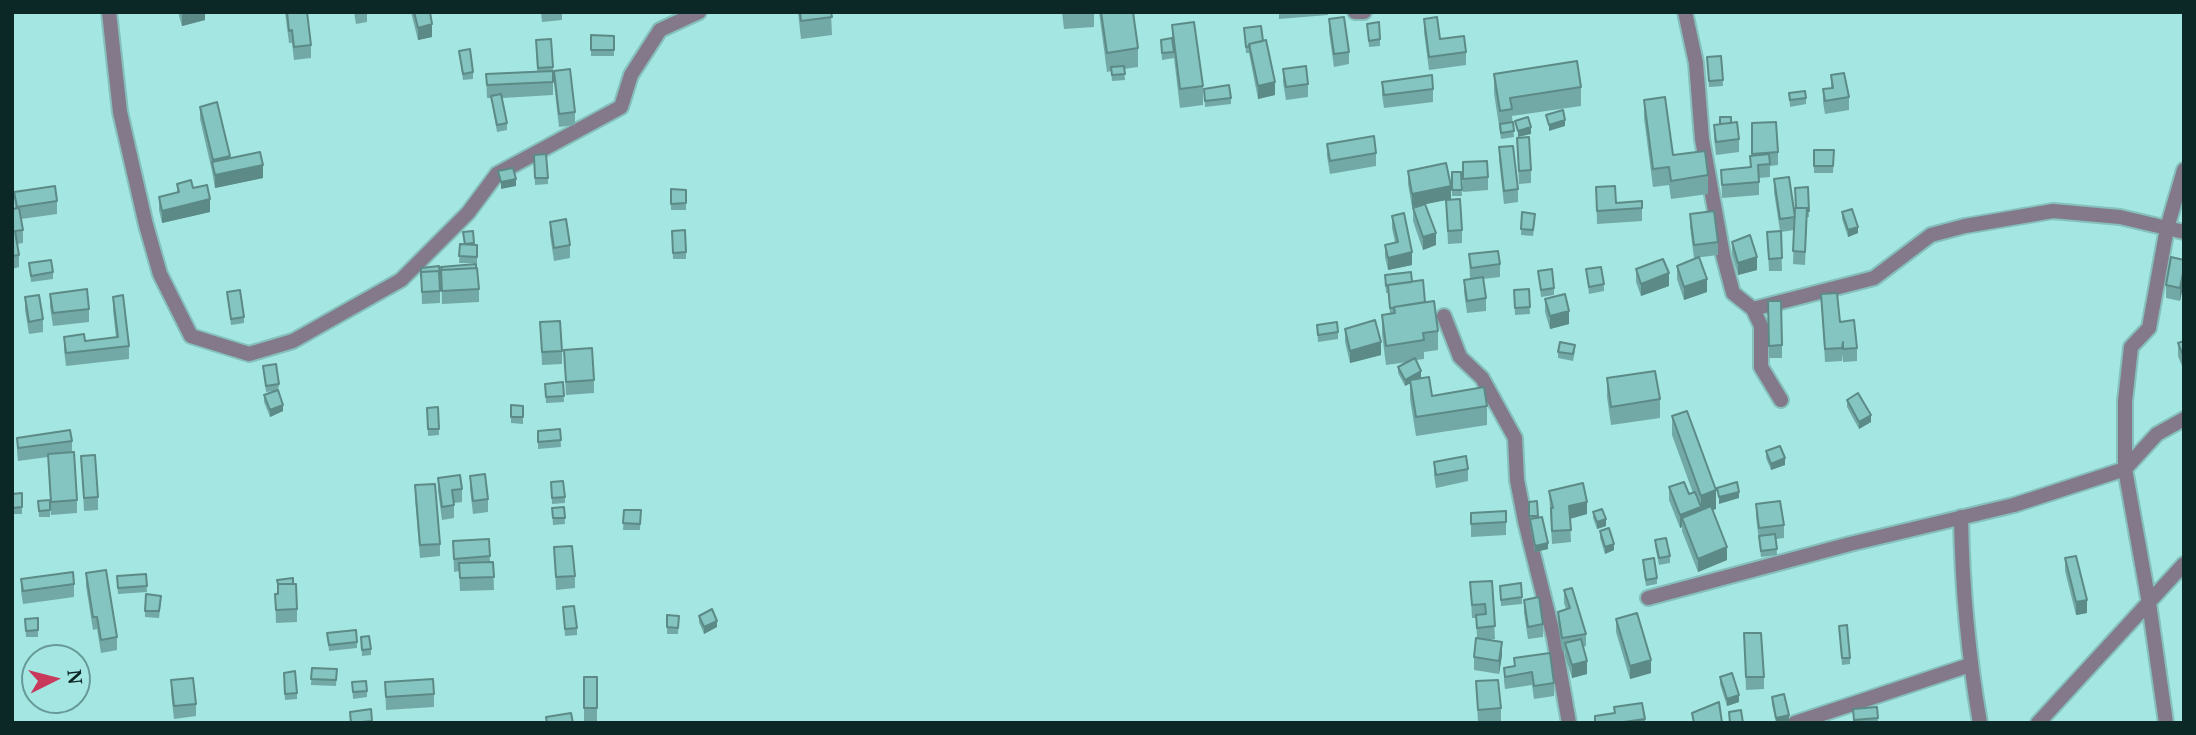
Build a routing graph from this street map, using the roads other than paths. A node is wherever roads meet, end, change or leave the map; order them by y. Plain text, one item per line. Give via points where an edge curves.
1 (109, 12) edge
2 (699, 12) edge
3 (1355, 12) edge
4 (1364, 12) edge
5 (1685, 12) edge
6 (2184, 170) edge
7 (2167, 228) junction
8 (2184, 232) edge
9 (1754, 309) junction
10 (1444, 316) dead end
11 (1781, 400) dead end
12 (2184, 419) edge
13 (2125, 469) junction
14 (1961, 517) junction
15 (2184, 564) edge
16 (1648, 598) dead end
17 (2149, 603) junction
18 (1970, 665) junction
19 (1569, 723) edge
20 (1795, 723) edge
21 (1980, 723) edge
22 (2038, 723) edge
23 (2166, 723) edge

1 - 2 street via 120,112 160,274 191,336 249,354 293,341 401,280 468,213 497,174 621,107 631,75 660,30
3 - 4 street
5 - 9 street via 1723,255 1733,293
6 - 7 street
7 - 8 street
7 - 9 street via 2120,216 2053,211 1965,226 1931,235 1874,278
7 - 13 street via 2149,328 2132,347 2125,401
9 - 11 street via 1761,326 1761,367
10 - 19 street via 1461,357 1482,378 1515,438 1517,480
12 - 13 street via 2157,435
13 - 14 street
13 - 17 street
14 - 16 street
14 - 18 street
15 - 17 street
17 - 22 street
17 - 23 street
18 - 20 street
18 - 21 street

